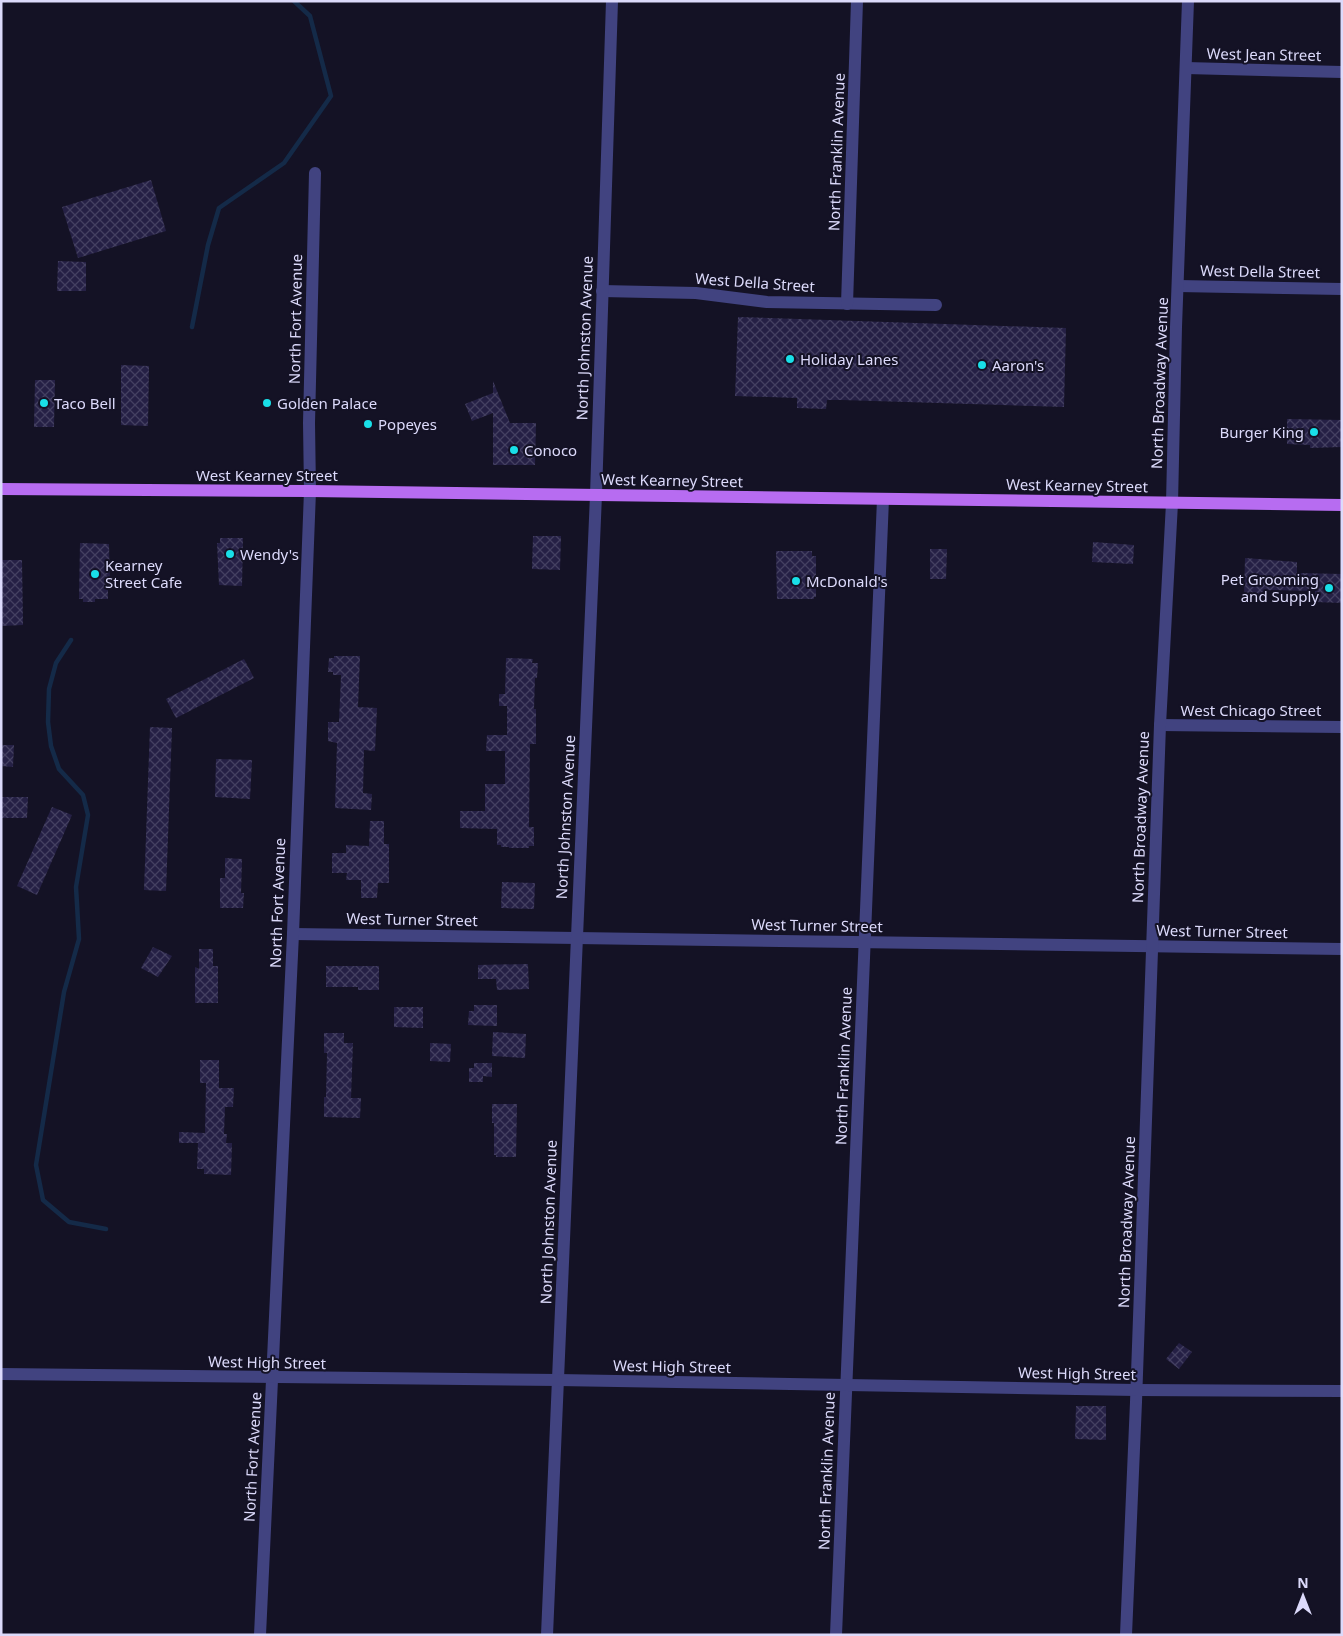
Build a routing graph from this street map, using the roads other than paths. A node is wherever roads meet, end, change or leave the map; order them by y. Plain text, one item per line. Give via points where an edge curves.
1 (612, 1) edge
2 (857, 1) edge
3 (1188, 1) edge
4 (1186, 68) junction
5 (1342, 72) edge
6 (315, 173) dead end
7 (1178, 286) junction
8 (1342, 289) edge
9 (602, 291) junction
10 (847, 304) junction
11 (936, 305) dead end
12 (1, 490) edge
13 (310, 491) junction
14 (596, 495) junction
15 (883, 499) junction
16 (1172, 503) junction
17 (1342, 505) edge
18 (1160, 725) junction
19 (1342, 727) edge
20 (293, 934) junction
21 (576, 938) junction
22 (865, 942) junction
23 (1151, 946) junction
24 (1342, 948) edge
25 (1, 1374) edge
26 (272, 1378) junction
27 (558, 1380) junction
28 (846, 1385) junction
29 (1136, 1390) junction
30 (1342, 1391) edge
31 (260, 1635) edge
32 (547, 1635) edge
33 (836, 1635) edge
34 (1126, 1635) edge

1 - 9 street, North Johnston Avenue
2 - 10 street, North Franklin Avenue
3 - 4 street, North Broadway Avenue
4 - 5 street, West Jean Street
4 - 7 street, North Broadway Avenue
6 - 13 street, North Fort Avenue
7 - 8 street, West Della Street
7 - 16 street, North Broadway Avenue
9 - 10 street, West Della Street via 696,293 767,302
9 - 14 street, North Johnston Avenue
10 - 11 street, West Della Street
12 - 13 main road, West Kearney Street
13 - 14 main road, West Kearney Street
13 - 20 street, North Fort Avenue
14 - 15 main road, West Kearney Street
14 - 21 street, North Johnston Avenue
15 - 16 main road, West Kearney Street
15 - 22 street, North Franklin Avenue
16 - 17 main road, West Kearney Street
16 - 18 street, North Broadway Avenue
18 - 19 street, West Chicago Street
18 - 23 street, North Broadway Avenue
20 - 21 street, West Turner Street
20 - 26 street, North Fort Avenue
21 - 22 street, West Turner Street
21 - 27 street, North Johnston Avenue
22 - 23 street, West Turner Street
22 - 28 street, North Franklin Avenue
23 - 24 street, West Turner Street
23 - 29 street, North Broadway Avenue
25 - 26 street, West High Street
26 - 27 street, West High Street
26 - 31 street, North Fort Avenue
27 - 28 street, West High Street
27 - 32 street, North Johnston Avenue
28 - 29 street, West High Street
28 - 33 street, North Franklin Avenue
29 - 30 street, West High Street
29 - 34 street, North Broadway Avenue

